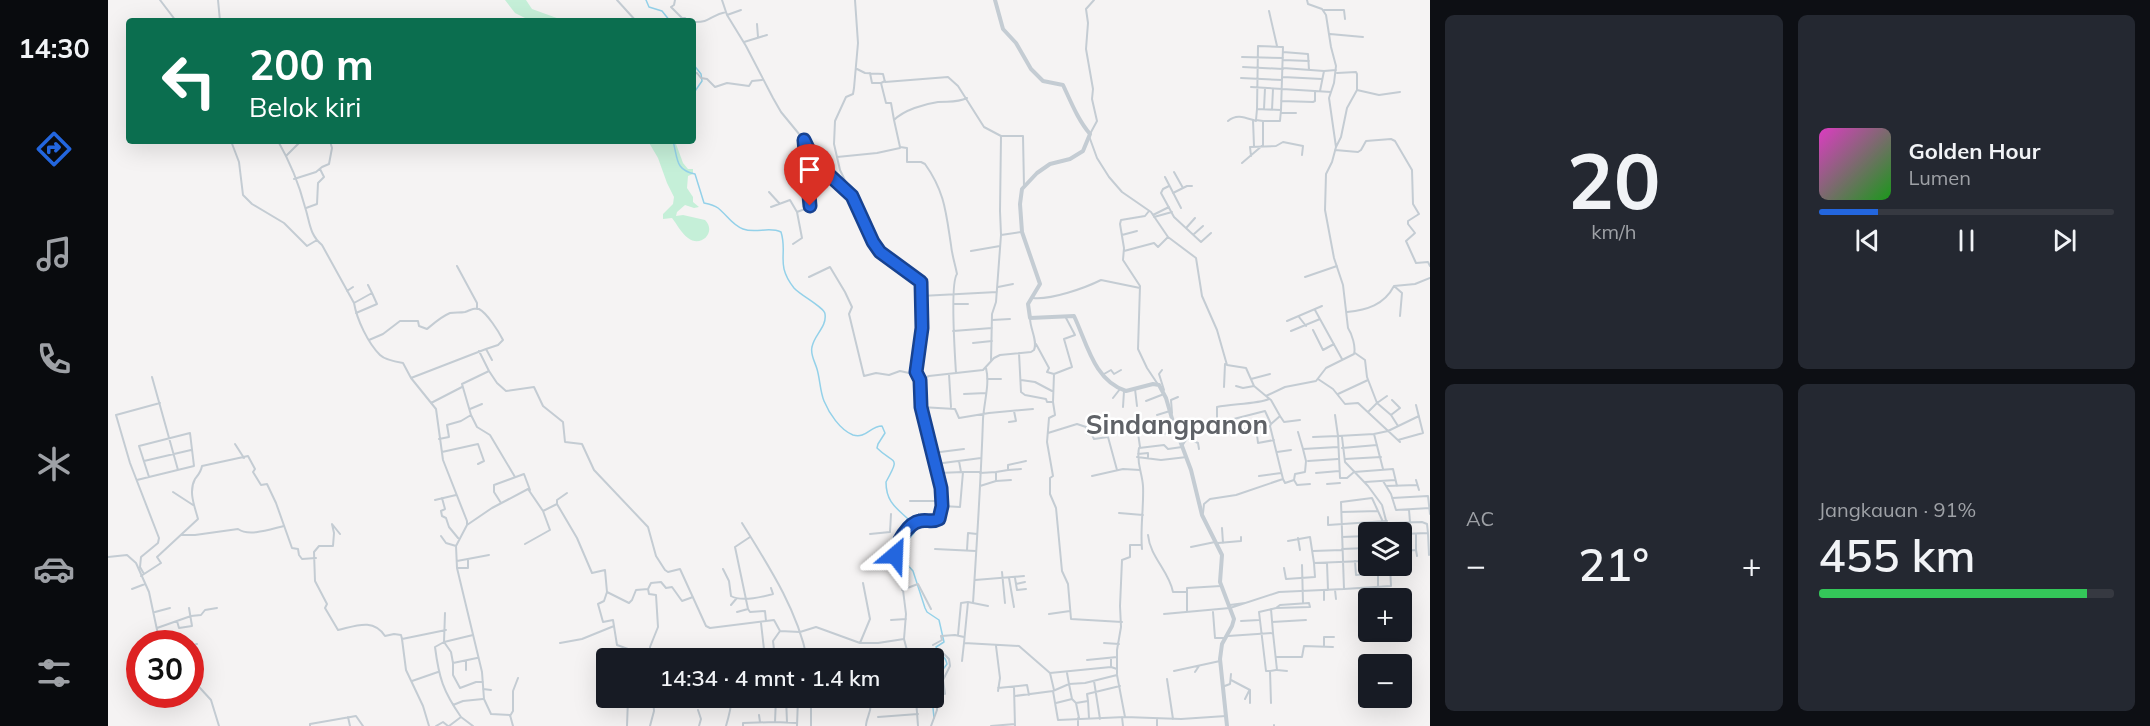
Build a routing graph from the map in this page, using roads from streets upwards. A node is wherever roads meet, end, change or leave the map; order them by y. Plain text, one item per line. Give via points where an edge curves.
1 (160, 0) edge
2 (218, 0) edge
3 (617, 0) edge
4 (675, 0) edge
5 (722, 0) edge
6 (855, 0) edge
7 (996, 0) edge
8 (1094, 0) edge
9 (1306, 0) edge
10 (741, 10) dead end
11 (1324, 10) junction
12 (1269, 11) dead end
13 (727, 14) junction
14 (174, 18) edge
15 (220, 18) edge
16 (633, 18) edge
17 (682, 18) edge
18 (1345, 19) dead end
19 (696, 24) edge
20 (757, 24) dead end
21 (1329, 34) junction
22 (767, 35) dead end
23 (758, 37) junction
24 (1363, 37) dead end
25 (744, 42) junction
26 (1277, 46) junction
27 (1283, 52) junction
28 (1242, 57) dead end
29 (1258, 57) junction
30 (1283, 59) junction
31 (1309, 61) junction
32 (1243, 67) dead end
33 (1257, 68) junction
34 (857, 69) junction
35 (1283, 69) junction
36 (1309, 70) junction
37 (1324, 71) junction
38 (1336, 71) junction
39 (696, 73) edge
40 (870, 73) junction
41 (1241, 78) dead end
42 (1257, 78) junction
43 (1282, 78) junction
44 (1322, 79) junction
45 (763, 80) junction
46 (885, 81) junction
47 (880, 83) junction
48 (1251, 87) dead end
49 (1257, 88) junction
50 (1265, 88) junction
51 (1273, 89) junction
52 (1282, 89) junction
53 (1357, 90) junction
54 (1315, 91) junction
55 (1320, 92) junction
56 (1331, 92) junction
57 (1400, 93) dead end
58 (967, 98) junction
59 (1281, 101) junction
60 (1257, 109) junction
61 (1264, 109) junction
62 (1272, 110) junction
63 (1281, 112) junction
64 (1296, 113) dead end
65 (894, 120) junction
66 (1255, 120) junction
67 (1228, 121) dead end
68 (1263, 121) junction
69 (1089, 135) junction
70 (1001, 136) junction
71 (804, 140) junction
72 (232, 144) edge
73 (280, 144) edge
74 (298, 144) edge
75 (331, 144) edge
76 (1263, 145) junction
77 (1254, 146) junction
78 (901, 147) junction
79 (1335, 149) junction
80 (287, 155) junction
81 (1302, 155) dead end
82 (1251, 156) junction
83 (837, 157) junction
84 (1242, 163) dead end
85 (320, 168) junction
86 (1174, 172) dead end
87 (1165, 177) dead end
88 (294, 179) junction
89 (1169, 186) junction
90 (1192, 186) dead end
91 (1024, 187) junction
92 (1183, 188) junction
93 (769, 192) dead end
94 (1173, 193) junction
95 (852, 196) junction
96 (779, 203) junction
97 (771, 207) dead end
98 (1169, 207) junction
99 (1181, 207) dead end
100 (306, 208) junction
101 (1149, 210) junction
102 (797, 212) junction
103 (1172, 212) junction
104 (1154, 216) junction
105 (1195, 218) dead end
106 (1203, 226) dead end
107 (1186, 227) junction
108 (1022, 231) junction
109 (1137, 231) dead end
110 (1211, 233) dead end
111 (1194, 234) junction
112 (1001, 235) junction
113 (1122, 235) junction
114 (1168, 237) junction
115 (317, 240) junction
116 (793, 244) dead end
117 (1000, 246) junction
118 (971, 251) dead end
119 (1124, 251) junction
120 (457, 266) dead end
121 (1337, 266) junction
122 (1430, 266) edge
123 (809, 276) dead end
124 (1305, 278) dead end
125 (1429, 281) edge
126 (1013, 284) dead end
127 (368, 285) dead end
128 (1394, 286) junction
129 (352, 287) dead end
130 (998, 287) junction
131 (1140, 288) junction
132 (347, 291) junction
133 (997, 292) junction
134 (372, 293) junction
135 (954, 295) junction
136 (921, 296) junction
137 (1033, 298) junction
138 (354, 303) junction
139 (954, 304) junction
140 (968, 304) dead end
141 (1322, 306) dead end
142 (477, 309) junction
143 (1315, 310) junction
144 (1347, 312) junction
145 (356, 313) junction
146 (1065, 316) junction
147 (1400, 316) dead end
148 (1299, 317) junction
149 (1030, 318) junction
150 (1010, 319) dead end
151 (1320, 319) junction
152 (992, 320) junction
153 (1287, 321) dead end
154 (1306, 326) junction
155 (992, 328) junction
156 (1313, 330) dead end
157 (1291, 331) dead end
158 (953, 332) junction
159 (369, 340) junction
160 (992, 341) junction
161 (973, 343) dead end
162 (1036, 344) junction
163 (1334, 344) junction
164 (486, 349) junction
165 (479, 351) junction
166 (1019, 352) junction
167 (1355, 353) junction
168 (1342, 359) junction
169 (492, 360) dead end
170 (991, 361) junction
171 (1226, 361) junction
172 (986, 368) junction
173 (1122, 370) dead end
174 (1162, 370) dead end
175 (489, 371) junction
176 (916, 372) junction
177 (949, 374) junction
178 (956, 374) junction
179 (1054, 374) junction
180 (1270, 374) dead end
181 (1102, 375) junction
182 (152, 377) dead end
183 (411, 378) junction
184 (987, 379) junction
185 (1001, 379) dead end
186 (1251, 379) junction
187 (1318, 379) junction
188 (920, 380) junction
189 (1021, 380) junction
190 (1368, 380) junction
191 (1159, 385) junction
192 (1236, 386) dead end
193 (462, 387) junction
194 (1224, 387) dead end
195 (1254, 387) junction
196 (1135, 389) junction
197 (1122, 390) junction
198 (1053, 391) junction
199 (986, 393) junction
200 (964, 394) dead end
201 (1338, 394) junction
202 (1165, 395) junction
203 (1387, 396) dead end
204 (1179, 397) dead end
205 (1267, 397) junction
206 (1113, 398) dead end
207 (1392, 400) dead end
208 (1146, 401) dead end
209 (1053, 402) junction
210 (160, 403) junction
211 (431, 403) junction
212 (1377, 403) junction
213 (482, 404) dead end
214 (1137, 405) dead end
215 (1416, 405) dead end
216 (921, 407) junction
217 (1123, 407) dead end
218 (951, 408) junction
219 (470, 409) junction
220 (1033, 409) dead end
221 (1014, 411) junction
222 (1368, 412) junction
223 (1171, 413) junction
224 (983, 414) junction
225 (471, 415) junction
226 (1157, 415) dead end
227 (1335, 415) dead end
228 (1391, 415) junction
229 (1280, 416) junction
230 (1419, 416) junction
231 (1136, 418) dead end
232 (1300, 420) dead end
233 (1009, 422) dead end
234 (1217, 423) junction
235 (1206, 425) junction
236 (1270, 425) junction
237 (1398, 426) junction
238 (1176, 430) junction
239 (1388, 431) junction
240 (1430, 431) edge
241 (1298, 432) dead end
242 (1048, 433) junction
243 (1423, 433) junction
244 (1374, 434) junction
245 (1161, 435) dead end
246 (1257, 435) dead end
247 (1340, 436) junction
248 (1188, 437) junction
249 (1313, 437) dead end
250 (170, 438) junction
251 (439, 439) junction
252 (1274, 440) junction
253 (235, 444) dead end
254 (1377, 445) junction
255 (1182, 446) junction
256 (1140, 447) junction
257 (1338, 447) junction
258 (1342, 448) junction
259 (964, 449) dead end
260 (1199, 449) dead end
261 (1303, 449) junction
262 (192, 450) junction
263 (1291, 450) dead end
264 (442, 452) junction
265 (1277, 452) junction
266 (932, 453) junction
267 (174, 454) junction
268 (1138, 455) junction
269 (1187, 457) junction
270 (1381, 457) junction
271 (244, 458) junction
272 (981, 458) junction
273 (1338, 459) junction
274 (1344, 459) junction
275 (144, 461) junction
276 (959, 461) junction
277 (1026, 461) dead end
278 (1306, 461) junction
279 (943, 463) dead end
280 (478, 464) dead end
281 (445, 466) junction
282 (440, 467) dead end
283 (1021, 469) dead end
284 (1383, 469) junction
285 (178, 470) junction
286 (1008, 470) junction
287 (1118, 470) junction
288 (1140, 470) junction
289 (1339, 471) junction
290 (962, 472) junction
291 (996, 472) junction
292 (1354, 472) junction
293 (938, 473) junction
294 (981, 473) junction
295 (1281, 473) junction
296 (1316, 473) dead end
297 (1092, 476) dead end
298 (1259, 476) dead end
299 (149, 477) junction
300 (515, 477) junction
301 (1340, 478) junction
302 (137, 480) junction
303 (1011, 480) dead end
304 (1294, 480) junction
305 (1396, 480) junction
306 (1416, 480) dead end
307 (996, 481) junction
308 (1284, 481) junction
309 (1383, 481) junction
310 (1365, 482) junction
311 (1310, 484) dead end
312 (1326, 484) dead end
313 (1418, 485) junction
314 (980, 486) junction
315 (1386, 486) junction
316 (1397, 486) junction
317 (941, 488) junction
318 (948, 488) dead end
319 (530, 489) junction
320 (1286, 489) dead end
321 (1419, 490) dead end
322 (173, 492) dead end
323 (567, 493) dead end
324 (456, 495) junction
325 (442, 498) junction
326 (1392, 498) junction
327 (435, 500) dead end
328 (910, 501) dead end
329 (942, 501) junction
330 (1430, 501) edge
331 (501, 503) junction
332 (557, 504) junction
333 (193, 505) junction
334 (942, 506) junction
335 (1430, 508) edge
336 (1378, 510) junction
337 (1409, 510) junction
338 (543, 511) junction
339 (1341, 512) junction
340 (1119, 513) dead end
341 (891, 514) dead end
342 (1430, 514) edge
343 (1143, 515) junction
344 (1203, 517) junction
345 (1328, 517) dead end
346 (1385, 522) joint
347 (1410, 522) edge
348 (1412, 522) edge
349 (742, 523) dead end
350 (1358, 524) edge
351 (467, 525) junction
352 (1341, 525) junction
353 (284, 526) junction
354 (1222, 528) dead end
355 (1428, 533) junction
356 (181, 534) junction
357 (340, 534) dead end
358 (870, 534) dead end
359 (977, 534) junction
360 (1412, 534) edge
361 (1416, 534) junction
362 (1148, 535) dead end
363 (441, 536) dead end
364 (1358, 536) edge
365 (750, 537) junction
366 (1241, 537) dead end
367 (1342, 537) junction
368 (458, 538) junction
369 (1299, 538) junction
370 (1288, 541) dead end
371 (1219, 543) junction
372 (525, 544) dead end
373 (456, 546) junction
374 (1191, 546) dead end
375 (934, 549) dead end
376 (1358, 549) edge
377 (967, 550) junction
378 (1300, 550) dead end
379 (1342, 550) junction
380 (1412, 550) edge
381 (1416, 550) junction
382 (976, 551) junction
383 (1313, 551) junction
384 (489, 555) dead end
385 (1429, 555) edge
386 (1416, 556) dead end
387 (108, 557) edge
388 (315, 558) junction
389 (468, 559) junction
390 (457, 561) junction
391 (1356, 561) joint
392 (1342, 562) junction
393 (1314, 563) junction
394 (1327, 563) junction
395 (1302, 565) dead end
396 (458, 568) junction
397 (1284, 568) dead end
398 (723, 569) dead end
399 (900, 571) junction
400 (1002, 572) dead end
401 (891, 573) dead end
402 (1358, 574) edge
403 (142, 575) junction
404 (1024, 576) dead end
405 (1378, 576) edge
406 (1390, 576) edge
407 (1015, 577) junction
408 (1315, 577) junction
409 (1320, 577) dead end
410 (1009, 578) junction
411 (1303, 578) junction
412 (1003, 579) junction
413 (975, 580) junction
414 (1025, 582) dead end
415 (863, 583) dead end
416 (146, 584) junction
417 (1016, 584) junction
418 (1221, 586) junction
419 (1378, 587) junction
420 (771, 588) dead end
421 (132, 589) dead end
422 (648, 589) junction
423 (1026, 589) dead end
424 (1335, 589) junction
425 (1344, 589) junction
426 (902, 590) junction
427 (1323, 590) junction
428 (1328, 590) junction
429 (782, 591) junction
430 (1303, 591) junction
431 (608, 592) junction
432 (1186, 592) junction
433 (773, 594) junction
434 (693, 597) junction
435 (736, 598) junction
436 (1336, 599) dead end
437 (746, 600) junction
438 (1324, 600) dead end
439 (968, 602) junction
440 (973, 603) junction
441 (1005, 603) dead end
442 (1303, 603) junction
443 (730, 605) dead end
444 (988, 606) dead end
445 (1232, 606) junction
446 (1014, 607) dead end
447 (170, 608) dead end
448 (189, 608) dead end
449 (217, 608) dead end
450 (1276, 608) junction
451 (748, 609) junction
452 (931, 609) dead end
453 (1271, 609) junction
454 (1212, 610) junction
455 (1070, 611) junction
456 (154, 612) junction
457 (737, 612) dead end
458 (1187, 612) junction
459 (445, 613) dead end
460 (1049, 614) dead end
461 (1164, 614) dead end
462 (1259, 615) junction
463 (191, 616) junction
464 (1252, 616) dead end
465 (906, 619) junction
466 (891, 620) dead end
467 (1259, 620) junction
468 (1306, 620) dead end
469 (177, 621) junction
470 (761, 621) junction
471 (766, 621) junction
472 (1241, 621) dead end
473 (1122, 622) junction
474 (1272, 622) junction
475 (614, 626) junction
476 (157, 628) joint
477 (446, 630) junction
478 (780, 631) junction
479 (800, 632) junction
480 (1273, 633) junction
481 (1262, 634) junction
482 (473, 635) junction
483 (958, 635) junction
484 (964, 637) junction
485 (1226, 637) junction
486 (1334, 637) dead end
487 (402, 639) junction
488 (904, 639) junction
489 (444, 642) junction
490 (560, 643) dead end
491 (860, 643) junction
492 (964, 643) junction
493 (1104, 643) dead end
494 (1119, 644) junction
495 (933, 645) dead end
496 (1324, 645) junction
497 (996, 646) junction
498 (1333, 647) dead end
499 (624, 648) edge
500 (650, 648) edge
501 (764, 648) edge
502 (774, 648) edge
503 (804, 648) edge
504 (906, 648) edge
505 (945, 654) dead end
506 (1117, 657) junction
507 (1276, 657) junction
508 (477, 658) junction
509 (1111, 658) junction
510 (1087, 660) dead end
511 (466, 661) junction
512 (962, 661) dead end
513 (1220, 661) junction
514 (453, 663) junction
515 (1199, 666) junction
516 (1111, 668) junction
517 (1117, 669) junction
518 (466, 670) dead end
519 (1277, 670) junction
520 (1287, 670) dead end
521 (1174, 671) dead end
522 (1270, 671) junction
523 (438, 672) junction
524 (1195, 672) dead end
525 (1050, 673) junction
526 (1067, 673) junction
527 (1231, 674) dead end
528 (1118, 675) junction
529 (518, 678) dead end
530 (1167, 679) dead end
531 (944, 680) joint
532 (1094, 680) junction
533 (1230, 680) junction
534 (411, 681) junction
535 (483, 682) junction
536 (1069, 684) junction
537 (1120, 686) junction
538 (1014, 687) junction
539 (1222, 687) junction
540 (483, 689) junction
541 (491, 690) dead end
542 (1250, 690) junction
543 (1054, 691) junction
544 (204, 692) edge
545 (1096, 692) junction
546 (945, 694) dead end
547 (1029, 695) junction
548 (1015, 696) junction
549 (484, 699) junction
550 (1072, 699) junction
551 (1245, 699) dead end
552 (1088, 701) junction
553 (1056, 703) junction
554 (1076, 703) junction
555 (1250, 703) dead end
556 (1271, 703) dead end
557 (453, 705) junction
558 (628, 708) edge
559 (654, 708) edge
560 (732, 708) edge
561 (776, 708) edge
562 (786, 708) edge
563 (798, 708) edge
564 (811, 708) edge
565 (871, 708) edge
566 (917, 708) edge
567 (937, 708) edge
568 (698, 710) dead end
569 (918, 714) junction
570 (759, 715) dead end
571 (510, 716) junction
572 (1226, 716) junction
573 (348, 717) junction
574 (461, 717) junction
575 (878, 717) dead end
576 (1123, 717) junction
577 (1079, 718) junction
578 (1089, 718) junction
579 (1100, 719) junction
580 (1157, 719) junction
581 (1173, 719) junction
582 (1181, 719) junction
583 (336, 720) junction
584 (760, 722) junction
585 (775, 722) junction
586 (787, 722) junction
587 (323, 724) edge
588 (797, 725) edge
589 (1015, 725) edge
590 (219, 726) edge
591 (310, 726) edge
592 (337, 726) edge
593 (350, 726) edge
594 (363, 726) edge
595 (429, 726) edge
596 (436, 726) edge
597 (448, 726) edge
598 (473, 726) edge
599 (513, 726) edge
600 (627, 726) edge
601 (650, 726) edge
602 (699, 726) edge
603 (726, 726) edge
604 (743, 726) edge
605 (811, 726) edge
606 (866, 726) edge
607 (918, 726) edge
608 (931, 726) edge
609 (991, 726) edge
610 (1078, 726) edge
611 (1123, 726) edge
612 (1157, 726) edge
613 (1182, 726) edge
614 (1227, 726) edge

1 - 14 street
2 - 15 street
3 - 16 street
4 - 17 street via 671,7
5 - 13 street
6 - 34 street
7 - 69 street via 1004,29 1016,42 1024,60 1043,81 1063,85
8 - 69 street via 1086,9 1086,49 1097,121
9 - 11 street
10 - 13 street
11 - 18 street via 1344,10
11 - 21 street
12 - 26 street
13 - 19 street via 717,14 706,23
13 - 25 street
20 - 23 street
21 - 24 street
21 - 38 street
22 - 23 street
23 - 25 street
25 - 45 street
26 - 27 street via 1283,47
26 - 29 street via 1258,46
27 - 30 street
27 - 31 street via 1308,53
28 - 29 street
29 - 30 street
29 - 33 street
30 - 31 street
30 - 35 street
31 - 36 street
32 - 33 street
33 - 35 street
33 - 42 street
34 - 40 street
34 - 83 street via 853,94 846,97 834,126
35 - 36 street
35 - 43 street
36 - 37 street
37 - 38 street
37 - 44 street
38 - 53 street via 1357,73
38 - 56 street
39 - 45 street via 715,87 727,83 749,86 752,81
40 - 46 street via 883,74
40 - 47 street via 872,83
41 - 42 street
42 - 43 street
42 - 49 street
43 - 44 street
43 - 52 street
44 - 55 street
45 - 71 street via 781,112
46 - 47 street
46 - 58 street via 948,77
47 - 65 street via 886,103 891,103
48 - 49 street
49 - 50 street
49 - 60 street
50 - 51 street
50 - 61 street
51 - 52 street
51 - 62 street
52 - 54 street
52 - 59 street
53 - 57 street
53 - 79 street via 1347,108
54 - 55 street
54 - 59 street via 1313,102
55 - 56 street
56 - 79 street
58 - 65 street via 936,103
58 - 70 street via 984,127
59 - 63 street
60 - 61 street
60 - 66 street
61 - 62 street
62 - 63 street
63 - 64 street
63 - 68 street via 1280,121
65 - 78 street
66 - 67 street via 1242,116
66 - 68 street
66 - 77 street
68 - 76 street
69 - 91 street via 1083,151 1050,164
69 - 101 street via 1109,177
70 - 91 street via 1023,136
70 - 112 street
71 - 95 street via 814,161
71 - 102 street via 810,207
72 - 115 street via 244,196 284,223 307,246
73 - 80 street
74 - 80 street
75 - 85 street via 330,163
76 - 77 street
76 - 81 street via 1284,142 1302,146
76 - 82 street
77 - 82 street via 1250,148
78 - 83 street
78 - 135 street via 907,148 907,162 925,164 942,192 957,272 953,278
79 - 121 street via 1326,174 1325,210
79 - 122 street via 1358,152 1366,141 1395,141 1412,170 1413,204 1419,214 1408,221 1415,234 1406,240 1416,263 1428,262
80 - 88 street
82 - 84 street
83 - 95 street
85 - 88 street
85 - 100 street via 324,177 318,185 317,204
86 - 92 street
87 - 89 street
88 - 100 street
89 - 94 street
89 - 98 street via 1161,193
90 - 92 street
91 - 108 street via 1020,204
92 - 94 street
93 - 96 street
94 - 99 street
95 - 136 street via 877,248 921,280
96 - 97 street
96 - 102 street via 790,201
98 - 103 street
98 - 104 street
100 - 115 street via 308,225
101 - 104 street
101 - 113 street via 1145,216 1121,220
102 - 116 street via 802,238
103 - 104 street
103 - 107 street
104 - 114 street
105 - 107 street
106 - 111 street
107 - 111 street
108 - 112 street
108 - 137 street via 1039,280
109 - 113 street
110 - 111 street via 1201,242
112 - 117 street
113 - 119 street
114 - 119 street via 1158,247 1154,243
114 - 171 street via 1196,258 1202,296
115 - 132 street
117 - 118 street
117 - 130 street
119 - 131 street via 1125,262
120 - 142 street
121 - 124 street
121 - 144 street
123 - 176 street via 830,267 845,291 852,307 849,314 864,376
125 - 128 street
126 - 130 street
127 - 134 street
128 - 144 street via 1377,305
128 - 147 street via 1402,293
129 - 132 street
130 - 133 street
131 - 137 street via 1102,280 1045,298
131 - 191 street via 1138,345
132 - 138 street
133 - 135 street
133 - 152 street
134 - 138 street
134 - 145 street via 377,304
135 - 136 street
135 - 139 street
136 - 176 street via 922,328
137 - 149 street via 1028,304
138 - 145 street
139 - 140 street
139 - 158 street
141 - 143 street
142 - 159 street via 449,314 427,329 417,321 400,321
142 - 164 street via 495,326 503,341
143 - 148 street
143 - 151 street
144 - 167 street
145 - 159 street
146 - 149 street
146 - 179 street via 1075,335 1064,339 1072,367
146 - 181 street via 1075,317
148 - 153 street
148 - 154 street
149 - 162 street
150 - 152 street
151 - 154 street
151 - 163 street
152 - 155 street
154 - 157 street
155 - 158 street
155 - 160 street
156 - 163 street via 1323,350
158 - 178 street
159 - 183 street via 380,355 403,363
160 - 161 street
160 - 170 street
162 - 166 street via 1031,352
162 - 179 street via 1049,368 1047,372
163 - 168 street
164 - 165 street
164 - 169 street
165 - 175 street
165 - 183 street
166 - 170 street
166 - 189 street
167 - 168 street
167 - 190 street via 1365,360
168 - 187 street via 1326,368
170 - 172 street
171 - 186 street via 1229,367 1246,368
171 - 194 street
172 - 178 street
172 - 184 street
173 - 181 street
174 - 202 street via 1159,374
175 - 193 street
175 - 434 street via 506,391 534,387 543,406 563,422 565,442 582,444 594,470 648,527 656,556 665,570 680,569
176 - 188 street
177 - 178 street
177 - 188 street
177 - 218 street
179 - 198 street
180 - 186 street
181 - 197 street
182 - 210 street
183 - 211 street
184 - 185 street
184 - 199 street
186 - 195 street
187 - 201 street
187 - 205 street via 1285,387
188 - 216 street
189 - 198 street
189 - 209 street via 1022,393
190 - 201 street
190 - 212 street
191 - 196 street
191 - 202 street
192 - 195 street
193 - 211 street
193 - 219 street
195 - 205 street
196 - 197 street
196 - 214 street
197 - 206 street
197 - 217 street
198 - 209 street
199 - 200 street
199 - 224 street
201 - 222 street via 1345,404 1356,403
202 - 208 street
202 - 223 street
203 - 212 street
204 - 223 street via 1171,400
205 - 229 street
205 - 234 street via 1259,402 1217,407
207 - 228 street via 1400,408
209 - 242 street via 1056,415 1050,418
210 - 250 street
210 - 302 street via 116,415
211 - 251 street via 438,413
212 - 222 street
212 - 228 street
213 - 219 street
215 - 230 street
216 - 218 street
216 - 266 street
218 - 224 street via 958,418
219 - 225 street
220 - 221 street
221 - 224 street
221 - 233 street via 1016,421
222 - 239 street
223 - 226 street
223 - 238 street
224 - 272 street
225 - 251 street via 447,425 449,437
225 - 300 street via 477,427 490,435
227 - 247 street
228 - 237 street
229 - 232 street via 1284,422
229 - 236 street
230 - 237 street
230 - 243 street
231 - 256 street
234 - 235 street
234 - 236 street via 1265,411
235 - 236 street via 1213,435
235 - 248 street
236 - 252 street
237 - 239 street
238 - 245 street
238 - 255 street
239 - 243 street via 1399,441
239 - 244 street
240 - 243 street
241 - 261 street
242 - 287 street via 1077,424 1086,427 1087,435 1094,439 1108,437
242 - 455 street via 1053,476 1050,494 1056,507
244 - 247 street
244 - 254 street
246 - 252 street via 1258,443
247 - 249 street
247 - 257 street
247 - 258 street
248 - 255 street
248 - 260 street via 1198,443
250 - 262 street via 190,433
250 - 267 street
250 - 275 street via 140,446
251 - 264 street
252 - 265 street
253 - 271 street
254 - 258 street
254 - 270 street
255 - 256 street
255 - 269 street
256 - 268 street
257 - 261 street
257 - 273 street
258 - 274 street
259 - 266 street
261 - 278 street
262 - 267 street
262 - 285 street via 194,466
263 - 265 street
264 - 280 street via 478,444 484,461
264 - 281 street
265 - 295 street
266 - 293 street
267 - 275 street
267 - 285 street
268 - 269 street via 1161,460
268 - 288 street
269 - 344 street
270 - 274 street
270 - 284 street
271 - 333 street via 202,466 194,485
271 - 353 street via 248,456 261,485 267,484
272 - 276 street
272 - 294 street
273 - 278 street
273 - 289 street
274 - 292 street
275 - 299 street
276 - 279 street
276 - 290 street
277 - 286 street via 1008,465
278 - 304 street via 1305,472 1294,475
281 - 282 street
281 - 324 street
283 - 286 street
284 - 292 street
284 - 305 street via 1394,469
285 - 299 street
286 - 291 street
287 - 288 street
287 - 297 street
288 - 343 street
289 - 296 street
289 - 301 street
290 - 293 street
290 - 294 street
290 - 334 street via 960,507
291 - 294 street
291 - 307 street
292 - 301 street
292 - 310 street
293 - 317 street
294 - 314 street
295 - 298 street
295 - 308 street
299 - 302 street
300 - 319 street via 524,474
300 - 331 street via 494,486
301 - 312 street via 1339,484
302 - 403 street via 159,538 141,557
303 - 307 street
304 - 308 street
304 - 311 street via 1297,485
305 - 309 street
305 - 316 street
306 - 313 street
307 - 314 street
308 - 320 street
308 - 344 street via 1209,500 1204,504
309 - 310 street
309 - 315 street
310 - 346 street via 1382,504
313 - 316 street
313 - 321 street
314 - 359 street
315 - 316 street
315 - 326 street
317 - 318 street
317 - 329 street
319 - 331 street
319 - 338 street
322 - 333 street
323 - 332 street
324 - 325 street
324 - 351 street
325 - 327 street
325 - 368 street via 442,516
326 - 330 street via 1428,496
326 - 337 street via 1396,510
328 - 329 street
329 - 334 street
330 - 335 street
331 - 351 street
332 - 338 street
332 - 431 street via 592,573 605,570
333 - 356 street via 198,519
334 - 399 street via 939,519 934,522 911,524 896,549
335 - 337 street
335 - 342 street
336 - 339 street
336 - 339 street via 1370,498 1342,501
336 - 346 street
337 - 347 street
338 - 372 street via 549,530
339 - 352 street
340 - 343 street
341 - 358 street via 890,531
343 - 473 street via 1142,547 1130,545 1130,557 1122,560
344 - 371 street
345 - 352 street via 1328,525
348 - 355 street via 1427,524
349 - 365 street
350 - 352 street
351 - 368 street
352 - 367 street
353 - 356 street via 256,532 238,529
353 - 388 street via 292,548 298,549 302,559
354 - 371 street
355 - 361 street
355 - 385 street
356 - 403 street via 156,556 160,563
357 - 388 street via 333,524 333,546 316,547
359 - 377 street via 968,533
359 - 382 street
360 - 361 street
361 - 381 street
362 - 432 street via 1173,592
363 - 373 street via 446,543
364 - 367 street
365 - 429 street
365 - 437 street via 735,549
366 - 371 street via 1241,541
367 - 379 street
368 - 373 street
369 - 370 street
369 - 378 street
369 - 383 street via 1310,537
371 - 374 street
371 - 418 street
373 - 390 street
375 - 377 street
376 - 379 street
377 - 382 street
379 - 383 street
379 - 392 street
380 - 381 street
381 - 386 street
382 - 413 street
383 - 393 street
384 - 389 street
387 - 403 street via 130,556
388 - 487 street via 316,582 327,604 324,608 338,630 362,623 379,628 385,636 401,635
389 - 390 street
389 - 396 street via 468,568
390 - 396 street
391 - 392 street
391 - 402 street
392 - 394 street
392 - 425 street
393 - 394 street
393 - 408 street
394 - 428 street
395 - 411 street
396 - 482 street
397 - 411 street via 1286,579
398 - 435 street via 731,596
399 - 401 street
399 - 426 street
400 - 412 street
403 - 416 street
404 - 407 street
405 - 419 street
406 - 419 street via 1391,586
407 - 410 street
407 - 417 street
408 - 409 street
408 - 411 street
410 - 412 street
410 - 446 street
411 - 430 street
412 - 413 street
412 - 441 street
413 - 440 street
414 - 417 street
415 - 491 street via 870,617
416 - 421 street
416 - 456 street
417 - 423 street via 1017,590
418 - 432 street via 1187,588
418 - 445 street
419 - 425 street
420 - 433 street
422 - 431 street via 635,590 629,603
422 - 434 street via 651,583 660,582 666,588 672,587 682,601
422 - 500 street via 649,594 656,595 658,627
424 - 425 street
424 - 428 street
424 - 436 street
426 - 452 street via 916,584
426 - 465 street
427 - 428 street
427 - 430 street
427 - 438 street
429 - 433 street
429 - 479 street
430 - 442 street
430 - 445 street via 1276,592
431 - 475 street via 598,608 603,622 613,620
432 - 458 street
433 - 437 street
434 - 470 street via 708,628
435 - 437 street
435 - 443 street
437 - 451 street
439 - 440 street
439 - 483 street via 961,603
439 - 484 street
440 - 444 street
442 - 450 street
442 - 450 street via 1310,607
445 - 454 street
445 - 485 street via 1233,622
447 - 456 street
448 - 463 street
449 - 463 street
450 - 453 street
451 - 457 street
451 - 471 street via 765,611
453 - 462 street
453 - 474 street
454 - 458 street
454 - 485 street via 1215,638
455 - 460 street
455 - 473 street via 1071,620
456 - 476 street
458 - 461 street
459 - 477 street
462 - 464 street
462 - 467 street
463 - 469 street
463 - 469 street via 191,627 179,628
465 - 466 street
465 - 488 street
467 - 472 street
467 - 481 street
468 - 474 street
469 - 476 street
470 - 471 street
470 - 501 street
471 - 478 street via 775,620
473 - 494 street
474 - 480 street
475 - 490 street
475 - 499 street via 617,645
477 - 487 street
477 - 489 street
478 - 479 street
478 - 502 street via 773,641
479 - 491 street via 816,627
479 - 503 street
480 - 481 street
480 - 507 street
481 - 485 street
481 - 522 street via 1266,671
482 - 489 street
482 - 508 street
483 - 484 street
483 - 495 street via 944,636
484 - 492 street
485 - 513 street
486 - 496 street via 1324,637
487 - 534 street
488 - 491 street
488 - 504 street
489 - 514 street
489 - 523 street via 435,647
492 - 497 street
492 - 512 street
493 - 494 street
494 - 506 street
496 - 498 street
496 - 507 street via 1304,646 1302,657
497 - 525 street via 1019,646
497 - 538 street via 998,690
505 - 531 street via 950,666
506 - 509 street
506 - 517 street
507 - 519 street
508 - 511 street
508 - 535 street
509 - 510 street
509 - 516 street
511 - 514 street
511 - 518 street
513 - 515 street
513 - 539 street
514 - 535 street via 453,675 460,688
515 - 521 street
515 - 524 street
516 - 517 street
516 - 526 street
517 - 528 street
519 - 520 street
519 - 522 street
522 - 556 street
523 - 534 street
523 - 557 street
525 - 526 street
525 - 543 street
526 - 536 street
527 - 533 street
528 - 532 street
528 - 537 street
529 - 571 street
530 - 581 street
531 - 546 street
532 - 536 street
532 - 545 street
533 - 539 street via 1230,684
533 - 542 street
534 - 595 street
535 - 540 street
536 - 543 street
536 - 550 street
537 - 545 street
537 - 576 street
538 - 547 street via 1027,686
538 - 548 street
539 - 572 street
540 - 541 street
540 - 549 street
542 - 551 street
542 - 555 street
543 - 547 street
543 - 553 street
544 - 590 street via 211,700
545 - 552 street via 1087,694
545 - 579 street
547 - 548 street
548 - 589 street
549 - 557 street
549 - 571 street via 490,714
550 - 553 street
550 - 554 street
552 - 554 street
552 - 578 street
553 - 577 street via 1058,720
554 - 577 street
557 - 574 street
558 - 600 street
559 - 601 street
560 - 603 street
561 - 585 street
562 - 586 street
563 - 588 street
564 - 605 street
565 - 606 street
566 - 569 street
567 - 608 street
568 - 602 street
569 - 575 street
569 - 607 street
570 - 584 street
571 - 599 street
572 - 582 street
572 - 614 street
573 - 583 street
573 - 593 street
573 - 594 street via 356,716
574 - 597 street
574 - 598 street
576 - 579 street
576 - 580 street
576 - 611 street
577 - 578 street
577 - 610 street
578 - 579 street
580 - 581 street
580 - 612 street
581 - 582 street
582 - 613 street
583 - 587 street
583 - 592 street
584 - 585 street
584 - 604 street
585 - 586 street
586 - 588 street
587 - 591 street
589 - 609 street
596 - 597 street via 443,722

